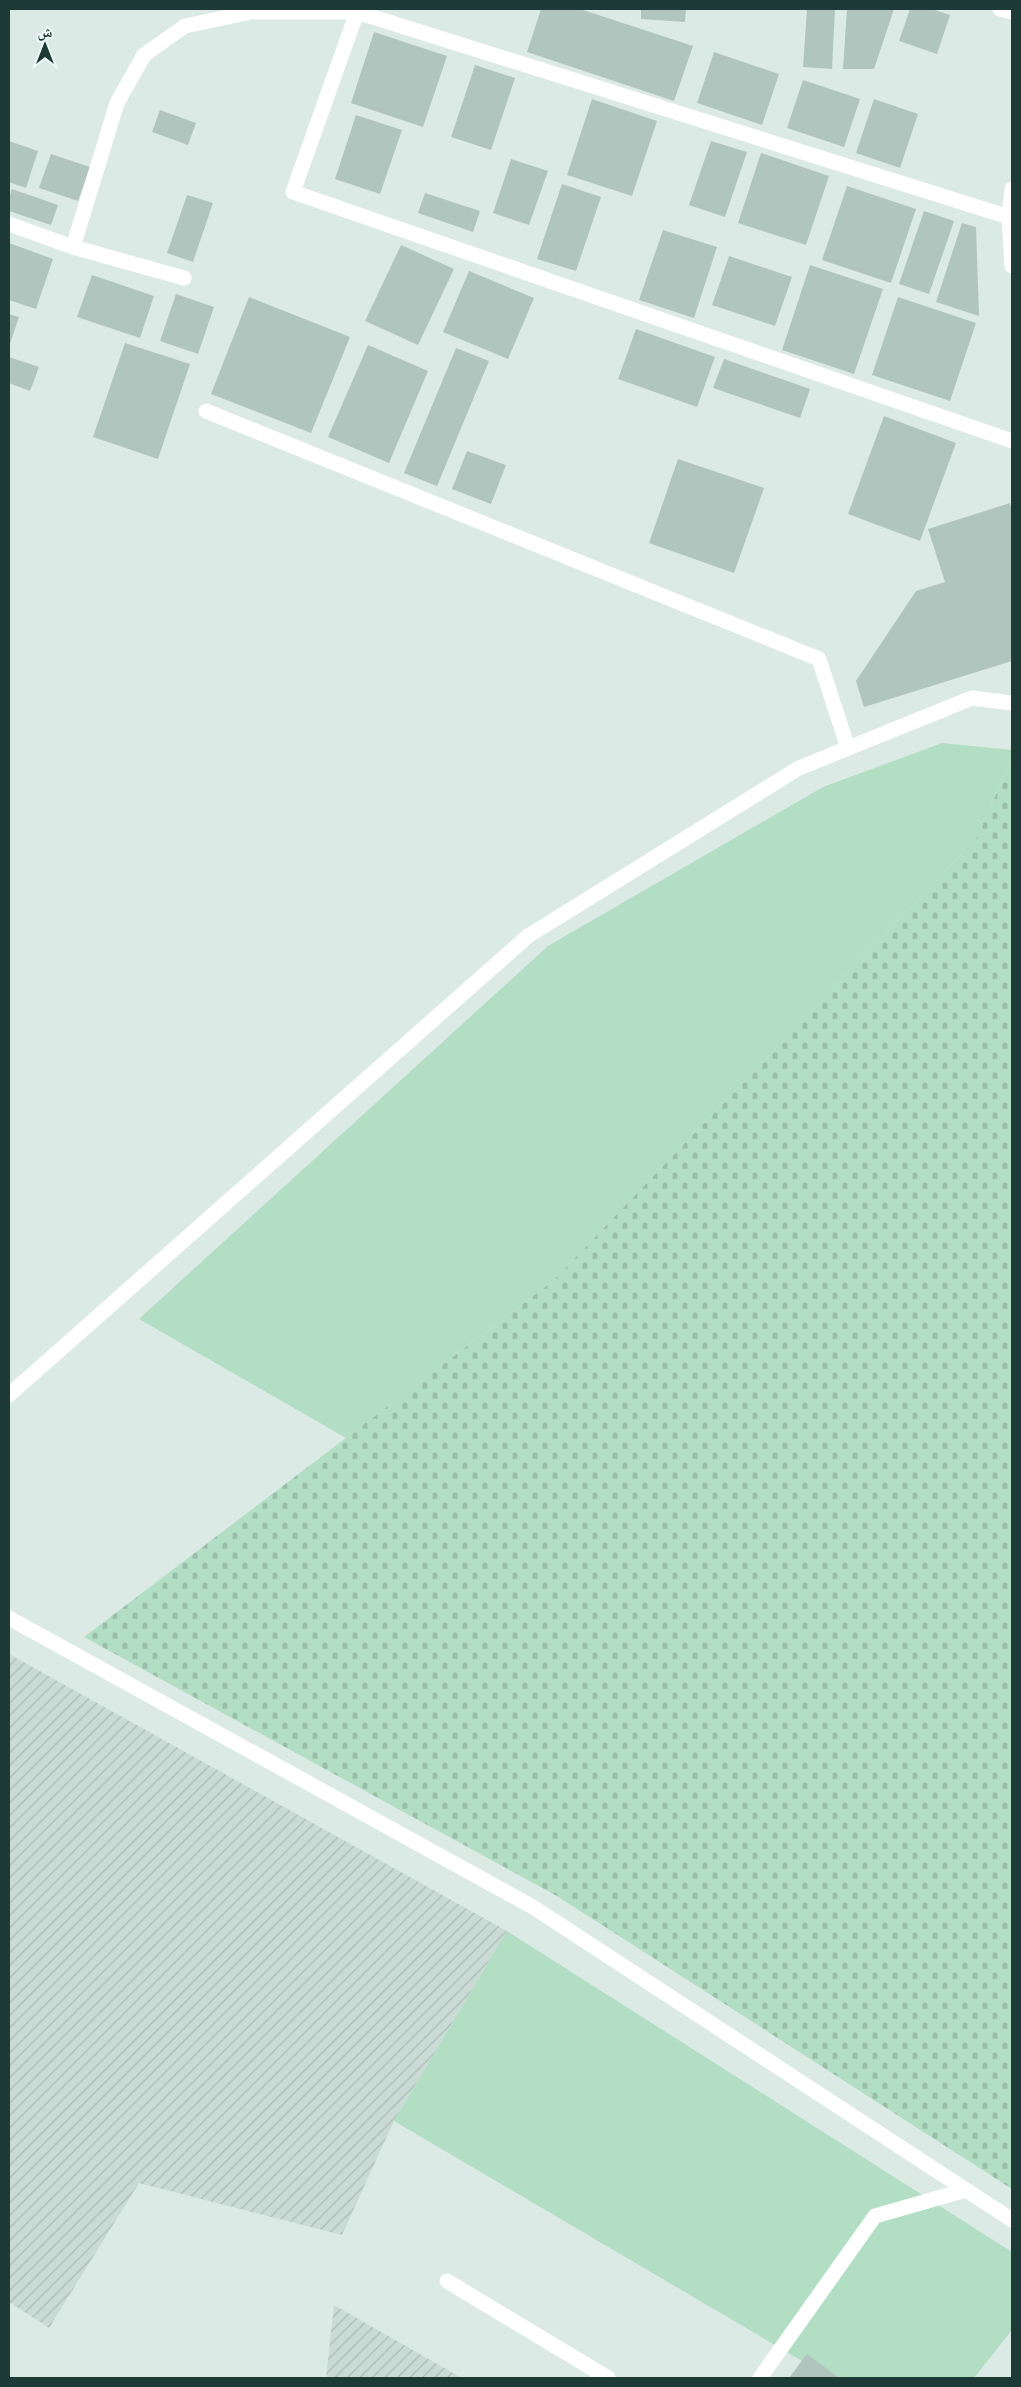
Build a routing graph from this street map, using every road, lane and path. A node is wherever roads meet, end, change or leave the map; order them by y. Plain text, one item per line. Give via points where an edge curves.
1 (373, 9) edge
2 (1000, 9) edge
3 (357, 12) junction
4 (1012, 12) edge
5 (1012, 189) edge
6 (1009, 218) junction
7 (9, 224) edge
8 (73, 248) junction
9 (1012, 266) edge
10 (184, 278) dead end
11 (206, 411) dead end
12 (1012, 441) edge
13 (1012, 703) edge
14 (848, 748) junction
15 (9, 1395) edge
16 (9, 1618) edge
17 (966, 2190) junction
18 (1012, 2220) edge
19 (447, 2281) dead end
20 (608, 2378) edge
21 (760, 2378) edge

1 - 3 street
2 - 4 street
3 - 6 street
3 - 8 street via 251,12 185,26 144,55 117,104
3 - 12 street via 293,192
5 - 6 street
6 - 9 street
7 - 8 street
8 - 10 street
11 - 14 street via 819,659
13 - 14 street via 972,698
14 - 15 street via 799,768 528,936
16 - 17 street via 533,1907
17 - 18 street
17 - 21 street via 875,2216
19 - 20 street

